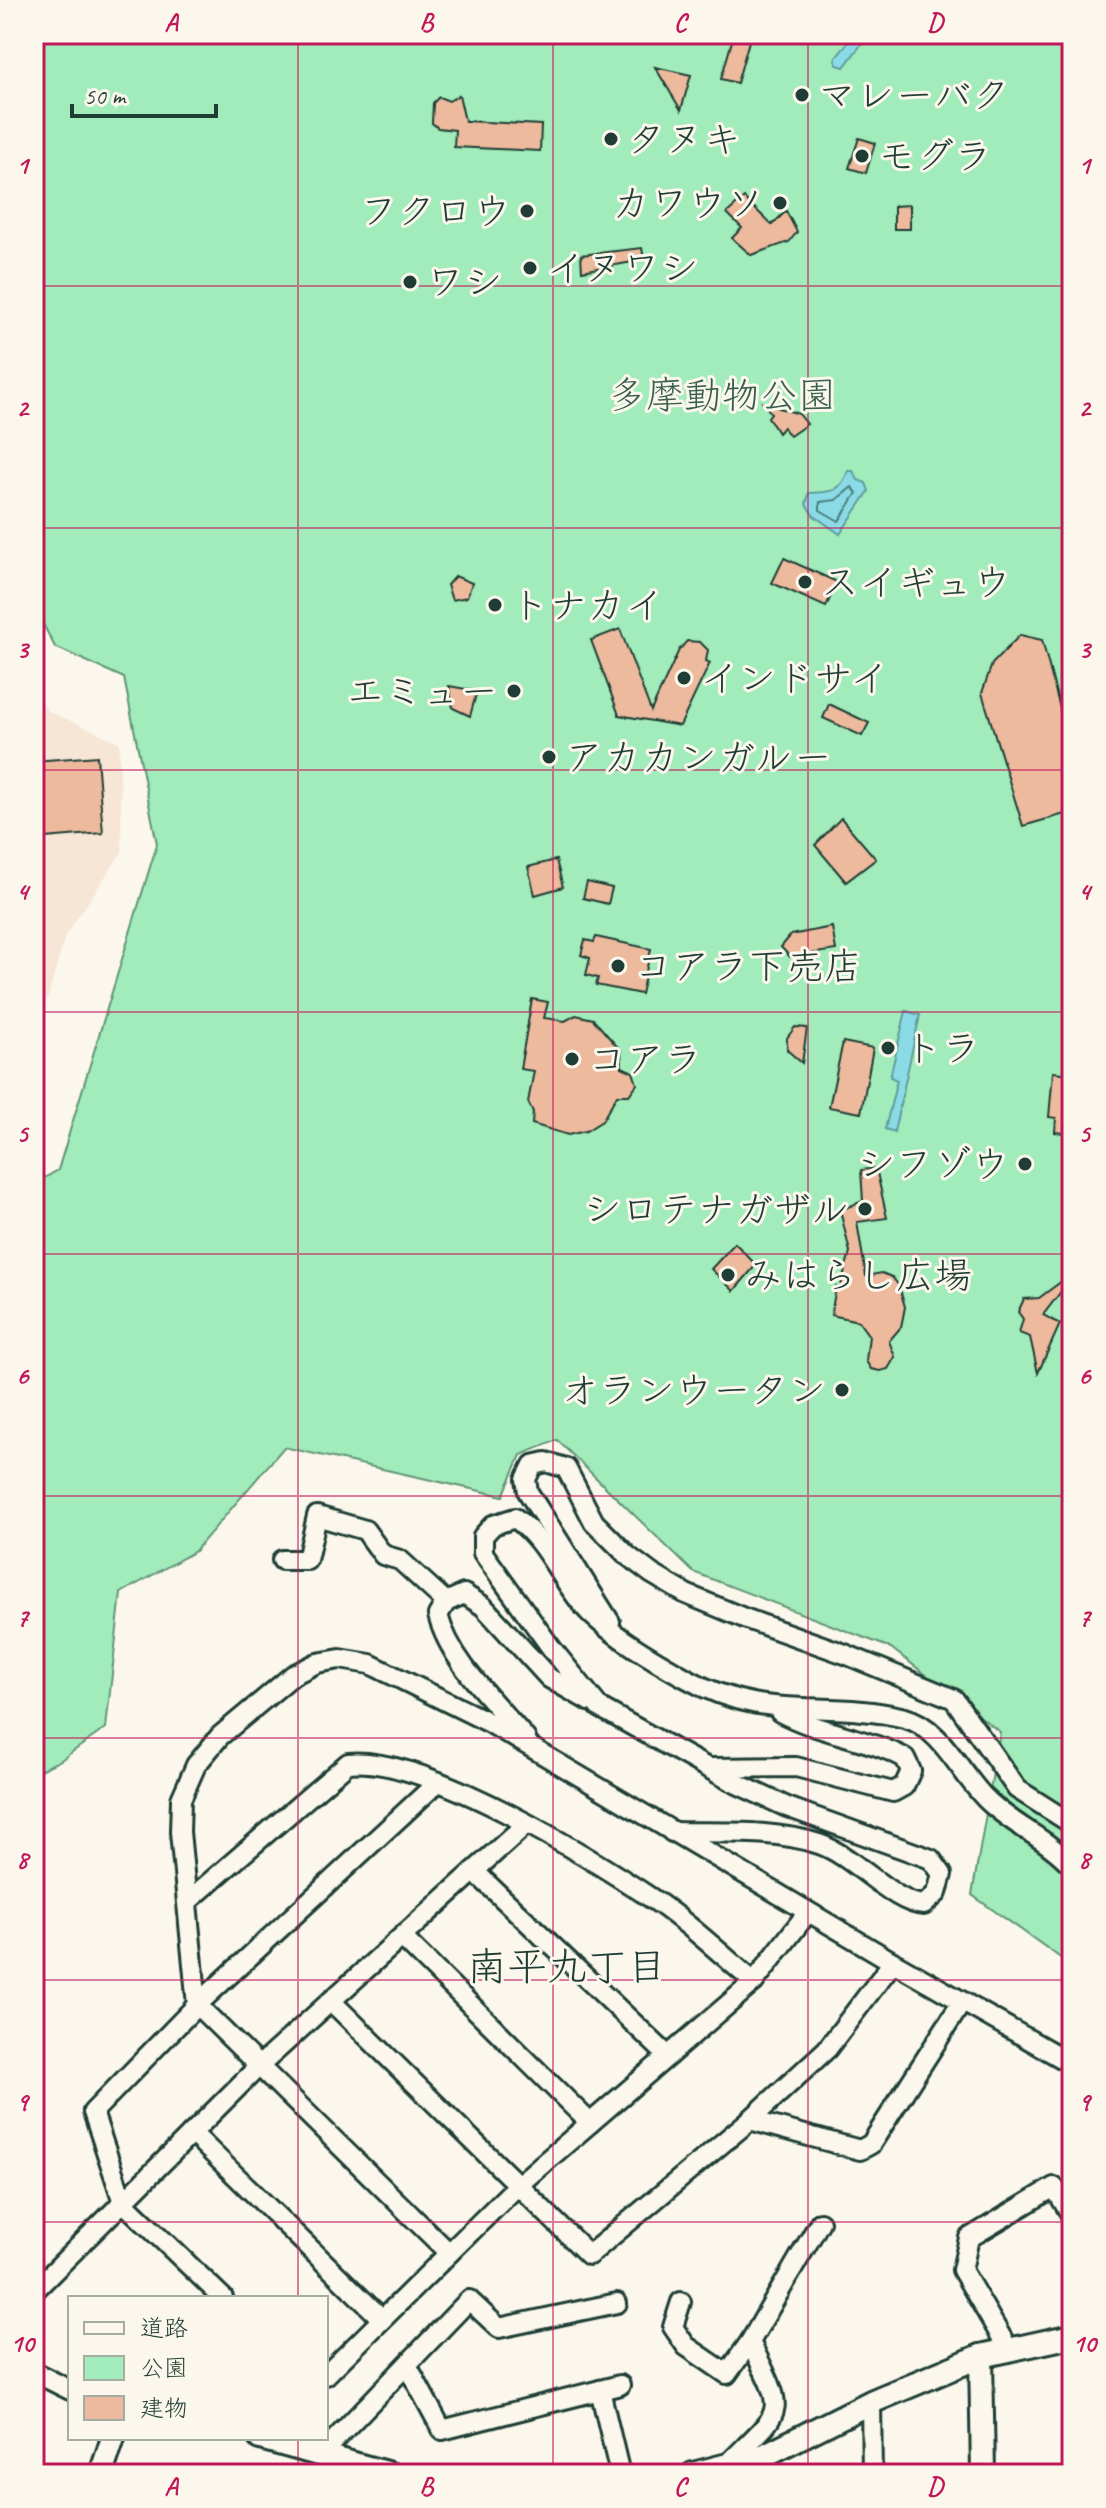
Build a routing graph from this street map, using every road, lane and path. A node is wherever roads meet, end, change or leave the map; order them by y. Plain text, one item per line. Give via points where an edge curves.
1 (282, 1560) dead end
2 (446, 1602) junction
3 (616, 1631) junction
4 (599, 1707) junction
5 (774, 1709) junction
6 (536, 1750) junction
7 (709, 1768) junction
8 (438, 1782) junction
9 (1072, 1824) edge
10 (525, 1825) junction
11 (672, 1832) junction
12 (1072, 1866) edge
13 (474, 1871) junction
14 (187, 1902) junction
15 (808, 1912) junction
16 (402, 1937) junction
17 (893, 1962) junction
18 (754, 1982) junction
19 (331, 2001) junction
20 (962, 2002) junction
21 (197, 2005) junction
22 (668, 2056) junction
23 (1072, 2064) edge
24 (258, 2067) junction
25 (750, 2120) junction
26 (590, 2123) junction
27 (192, 2133) junction
28 (517, 2186) junction
29 (123, 2202) junction
30 (1072, 2216) edge
31 (820, 2222) dead end
32 (449, 2253) junction
33 (34, 2291) edge
34 (221, 2296) edge
35 (681, 2302) dead end
36 (617, 2303) dead end
37 (382, 2319) junction
38 (1072, 2336) edge
39 (750, 2342) junction
40 (1009, 2350) junction
41 (981, 2356) junction
42 (407, 2365) junction
43 (34, 2372) edge
44 (328, 2373) edge
45 (620, 2385) dead end
46 (68, 2389) edge
47 (600, 2390) junction
48 (871, 2402) junction
49 (112, 2440) edge
50 (268, 2440) edge
51 (322, 2453) junction
52 (728, 2464) junction
53 (763, 2465) edge
54 (101, 2474) edge
55 (390, 2474) edge
56 (620, 2474) edge
57 (693, 2474) edge
58 (872, 2474) edge
59 (983, 2474) edge

1 - 2 street via 307,1560 317,1516 365,1530 383,1555 400,1560
2 - 4 street via 464,1594 483,1606 549,1678
2 - 6 street via 438,1615 442,1631
3 - 4 street via 590,1612 533,1531 515,1518 493,1525 483,1536 483,1553 506,1588
3 - 5 street via 697,1684 731,1700
3 - 9 street via 528,1492 526,1479 533,1465 546,1462 566,1468 594,1522 628,1556 686,1594 954,1699 1017,1789
4 - 7 street
5 - 7 street via 905,1758 911,1771 904,1786 893,1792 796,1767
5 - 12 street via 908,1719 934,1736 985,1799
6 - 11 street
6 - 14 street via 370,1664 340,1659 317,1663 293,1675 220,1736 196,1765 181,1799
7 - 11 street via 787,1807 931,1859 942,1874 937,1893 924,1905 909,1904 859,1864 821,1844 789,1836
8 - 10 street
8 - 14 street via 371,1760 348,1763
8 - 21 street
10 - 13 street
10 - 18 street via 661,1905
11 - 15 street
13 - 16 street
13 - 22 street
14 - 21 street
15 - 17 street
15 - 18 street
16 - 19 street
16 - 26 street
17 - 20 street
17 - 25 street via 827,2049
18 - 22 street
19 - 24 street
19 - 28 street
20 - 23 street
20 - 25 street via 871,2144 860,2150
21 - 24 street
21 - 29 street via 93,2112
22 - 26 street
24 - 27 street
24 - 32 street
25 - 28 street via 589,2255
26 - 28 street
27 - 29 street
27 - 37 street
28 - 32 street
29 - 33 street
29 - 34 street
30 - 40 street via 1054,2187 969,2238 962,2270
31 - 39 street
32 - 37 street
35 - 39 street via 673,2327 686,2346 727,2374
36 - 42 street via 499,2328 469,2300
37 - 44 street
38 - 40 street
39 - 52 street via 777,2397 774,2417
40 - 41 street
41 - 48 street
41 - 59 street
42 - 47 street via 442,2430
42 - 51 street
43 - 46 street
45 - 47 street
47 - 56 street
48 - 53 street
48 - 58 street
49 - 54 street
50 - 51 street
51 - 55 street
52 - 53 street
52 - 57 street

